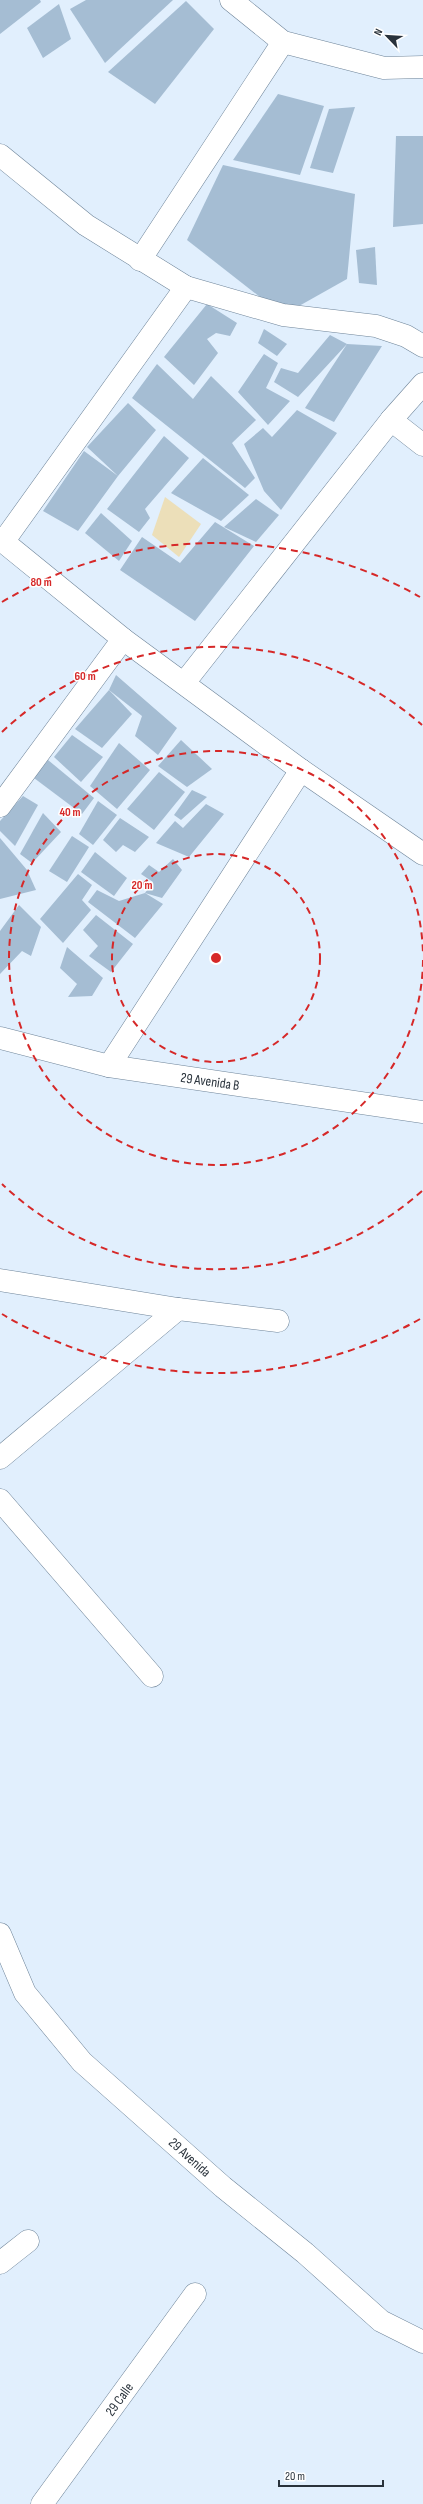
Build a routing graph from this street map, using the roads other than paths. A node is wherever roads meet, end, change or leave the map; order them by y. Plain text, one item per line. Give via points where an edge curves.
1 (231, 0) edge
2 (282, 42) junction
3 (423, 67) edge
4 (0, 156) edge
5 (140, 260) junction
6 (186, 288) junction
7 (423, 346) edge
8 (423, 384) edge
9 (391, 420) junction
10 (423, 445) edge
11 (2, 541) edge
12 (123, 639) junction
13 (184, 683) junction
14 (301, 770) junction
15 (0, 806) edge
16 (423, 854) edge
17 (0, 1038) edge
18 (109, 1066) junction
19 (423, 1112) edge
20 (0, 1280) edge
21 (178, 1309) junction
22 (278, 1321) dead end
23 (0, 1458) edge
24 (0, 1500) edge
25 (152, 1676) dead end
26 (0, 1934) edge
27 (28, 2241) dead end
28 (0, 2263) edge
29 (195, 2294) dead end
30 (423, 2342) edge
31 (42, 2504) edge

1 - 2 street
2 - 3 street via 384,68
2 - 5 street
4 - 5 street via 86,225
5 - 6 street
6 - 7 street via 283,316 376,326 406,336
6 - 11 street
8 - 9 street
9 - 10 street
9 - 13 street
11 - 12 street
12 - 13 street
12 - 15 street
13 - 14 street
14 - 16 street
14 - 18 street
17 - 18 street, 29 Avenida B
18 - 19 street, 29 Avenida B
20 - 21 street
21 - 22 street
21 - 23 street
24 - 25 street
26 - 30 street, 29 Avenida via 25,1993 82,2062 222,2187 305,2253 381,2321
27 - 28 street
29 - 31 street, 29 Calle

